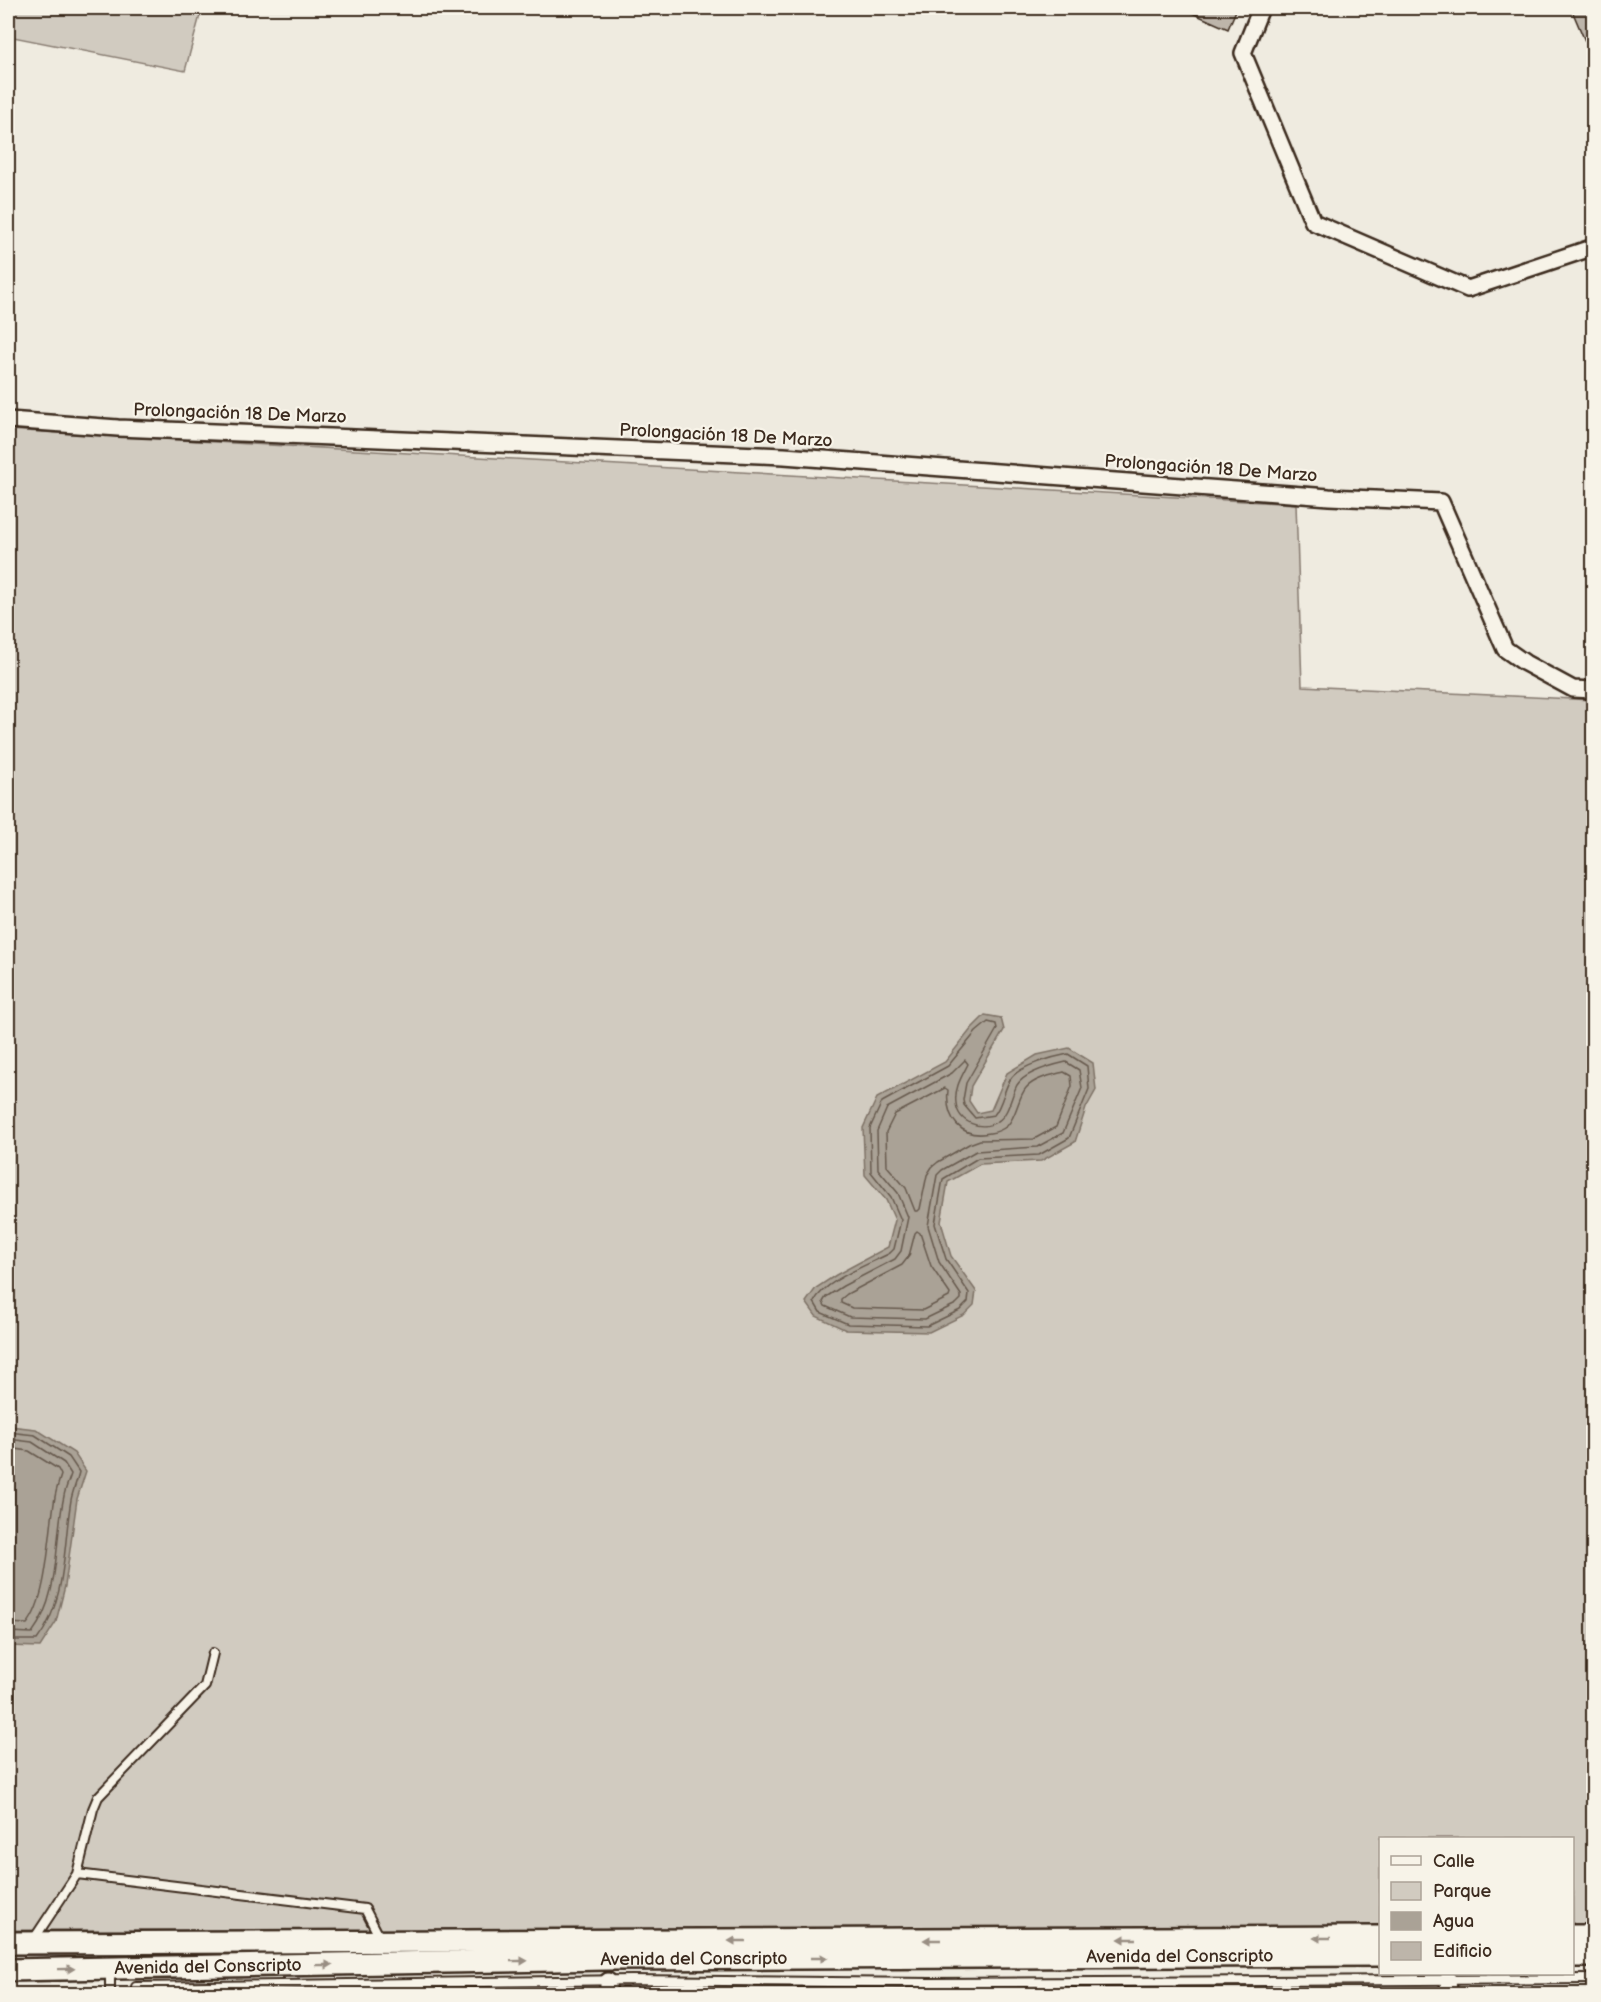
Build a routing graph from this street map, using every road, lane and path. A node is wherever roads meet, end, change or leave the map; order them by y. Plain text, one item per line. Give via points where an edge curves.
1 (1261, 8) edge
2 (1593, 247) edge
3 (8, 420) edge
4 (1593, 690) edge
5 (213, 1653) dead end
6 (77, 1874) junction
7 (1574, 1936) edge
8 (1593, 1936) edge
9 (1379, 1937) edge
10 (382, 1942) junction
11 (8, 1943) edge
12 (31, 1943) junction
13 (1379, 1955) edge
14 (1574, 1956) edge
15 (1593, 1956) edge
16 (110, 1968) junction
17 (8, 1970) edge
18 (1593, 1979) edge
19 (136, 1987) dead end
20 (1448, 1987) edge
21 (608, 1988) edge
22 (110, 1995) edge

1 - 2 street via 1243,53 1313,222 1468,289
3 - 4 street, Prolongación 18 De Marzo via 784,456 1441,502 1505,649 1573,689
5 - 6 lane via 205,1686 98,1797
6 - 10 lane via 365,1909
6 - 12 lane
7 - 8 main road
9 -> 10 main road, Avenida del Conscripto
10 - 12 main road, Avenida del Conscripto
11 - 12 main road, Avenida del Conscripto
16 -> 13 main road, Avenida del Conscripto via 608,1959
14 - 15 main road
17 -> 16 main road, Avenida del Conscripto
16 - 22 lane
18 - 20 lane
19 - 21 lane
20 - 21 lane via 930,1983

